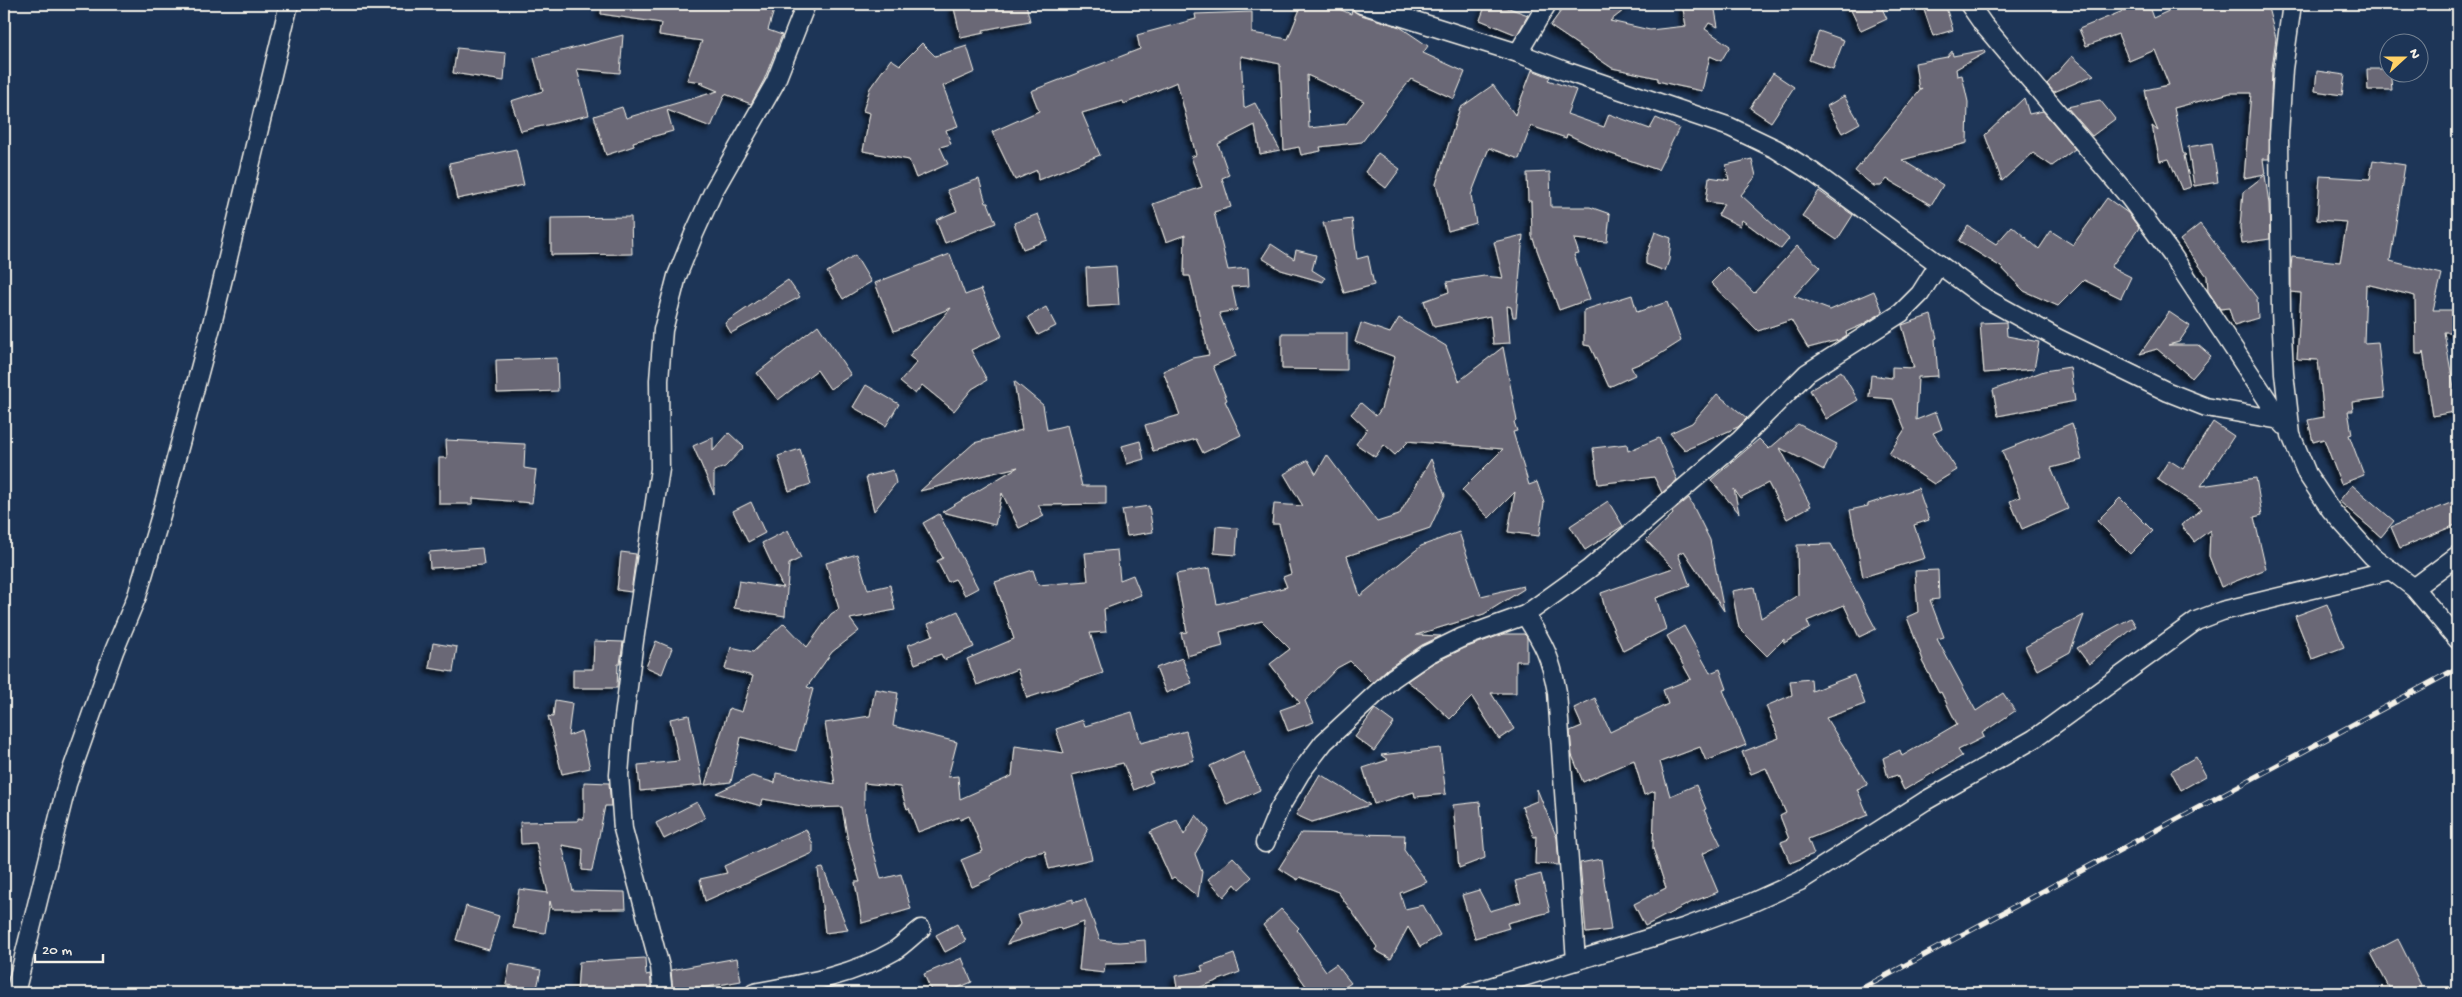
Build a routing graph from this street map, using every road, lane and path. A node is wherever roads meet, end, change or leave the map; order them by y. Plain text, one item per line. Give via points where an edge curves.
1 (289, 4) edge
2 (806, 4) edge
3 (1360, 4) edge
4 (1547, 4) edge
5 (1969, 4) edge
6 (2292, 4) edge
7 (1518, 53) junction
8 (1939, 264) junction
9 (2280, 420) junction
10 (2290, 436) junction
11 (2458, 555) edge
12 (2390, 570) junction
13 (2414, 588) junction
14 (1525, 615) junction
15 (2458, 640) edge
16 (1266, 843) dead end
17 (921, 929) dead end
18 (1576, 961) junction
19 (15, 993) edge
20 (663, 993) edge
21 (754, 993) edge
22 (1472, 993) edge

1 - 19 street via 213,320 161,515 137,596 67,784
2 - 20 street via 775,84 714,190 694,234 663,330 659,380 660,469 619,775 624,829 660,967
3 - 7 street
4 - 7 street
5 - 9 street via 2129,197 2172,255
6 - 10 street via 2283,69 2279,136 2281,311
7 - 8 street via 1730,127 1776,149
8 - 9 street via 1984,298 2023,320 2168,392 2206,407
8 - 14 street via 1920,294 1901,313 1807,374 1740,440 1589,569
9 - 10 street
10 - 12 street via 2307,474 2331,510 2372,556
11 - 13 street
12 - 13 street
12 - 18 street via 2222,611 2196,621 2034,739 1925,800 1800,881 1686,927
13 - 15 street
14 - 16 street via 1461,638 1428,654 1393,678 1324,742 1307,764 1279,809
14 - 18 street via 1544,644 1557,692
17 - 21 street via 895,950 867,964 814,982
18 - 22 street

